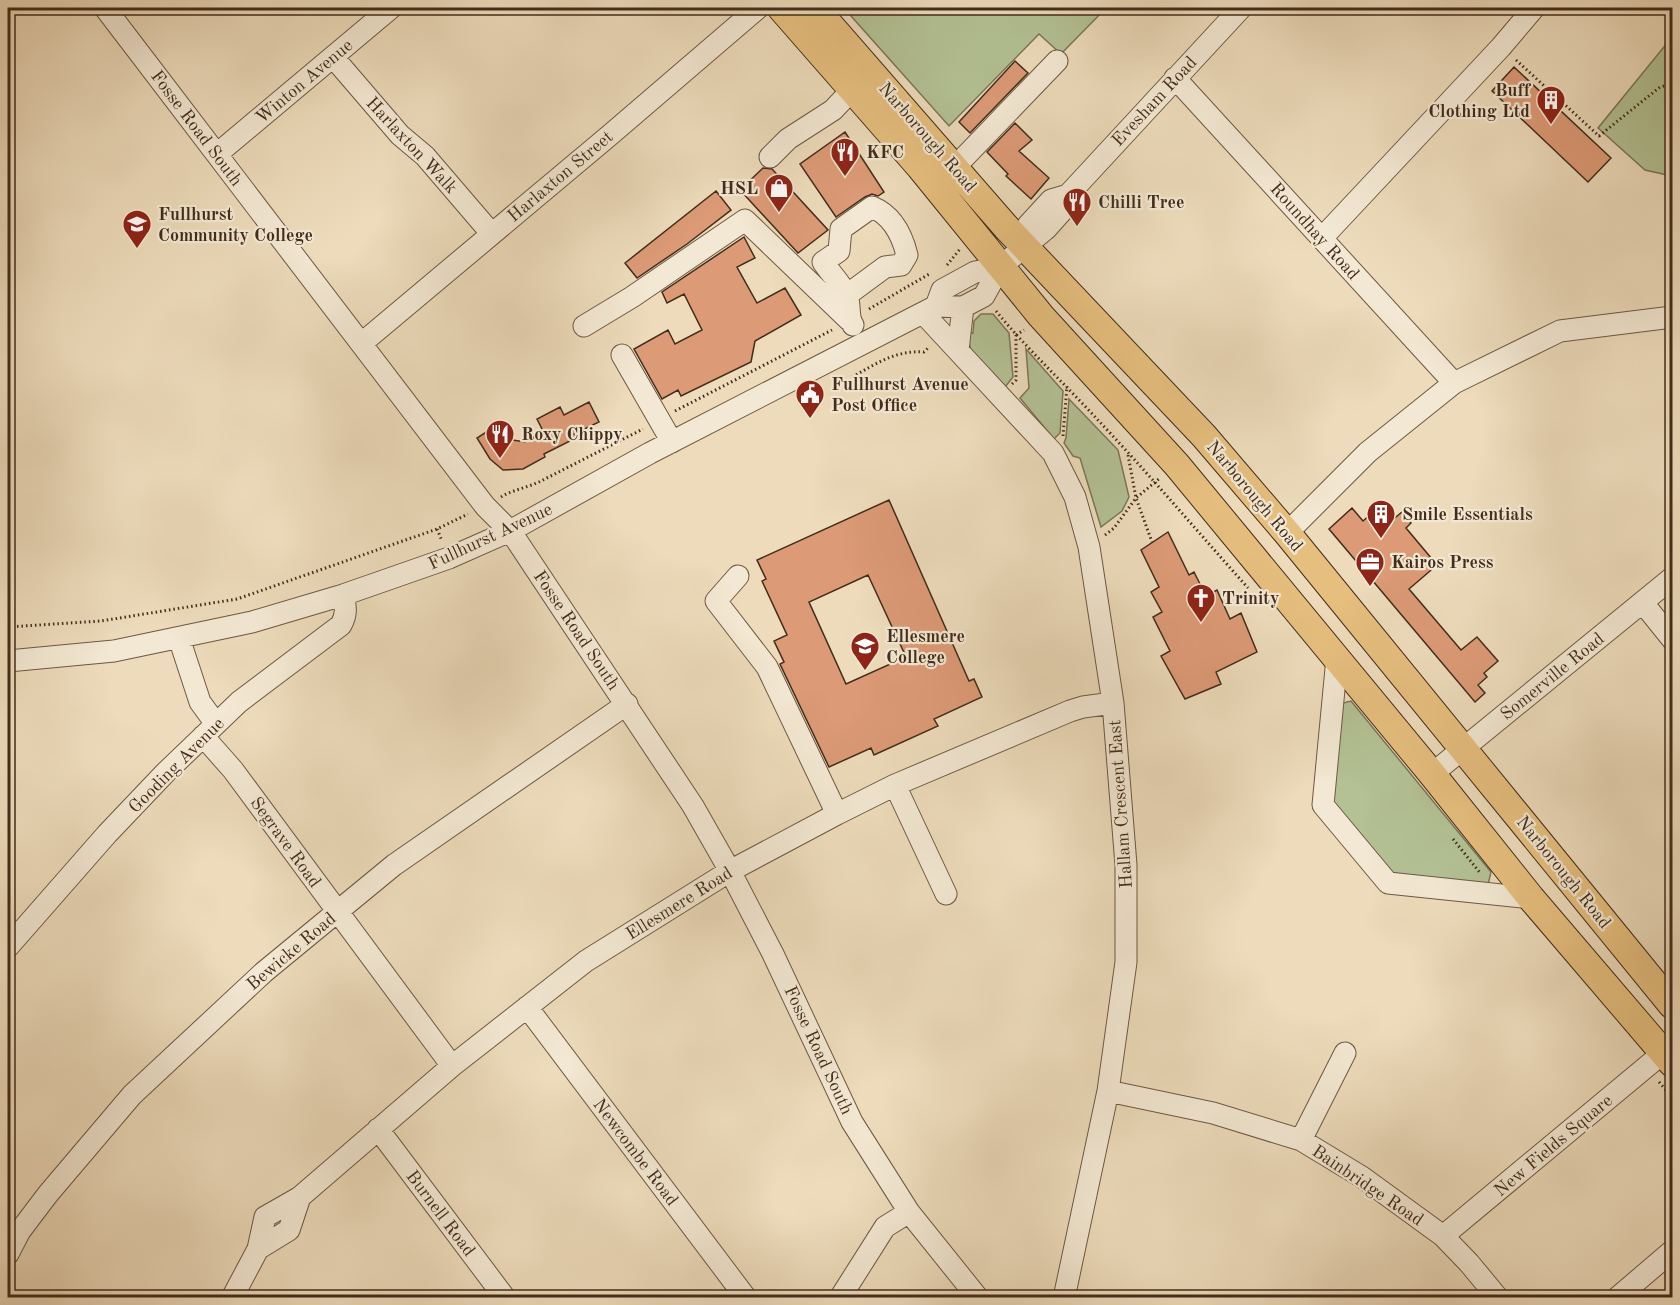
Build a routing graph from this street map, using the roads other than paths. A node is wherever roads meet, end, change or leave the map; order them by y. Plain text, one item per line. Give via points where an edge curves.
1 (105, 8) edge
2 (392, 8) edge
3 (758, 8) edge
4 (781, 8) edge
5 (815, 8) edge
6 (1241, 8) edge
7 (1534, 8) edge
8 (333, 57) junction
9 (1057, 61) dead end
10 (1175, 78) junction
11 (852, 90) junction
12 (217, 154) junction
13 (770, 157) dead end
14 (954, 168) junction
15 (491, 233) junction
16 (1322, 238) junction
17 (1024, 246) junction
18 (1000, 267) junction
19 (847, 295) dead end
20 (963, 307) junction
21 (930, 310) junction
22 (1672, 318) edge
23 (849, 320) junction
24 (584, 326) dead end
25 (362, 343) junction
26 (865, 343) junction
27 (958, 350) junction
28 (622, 355) dead end
29 (1454, 383) junction
30 (672, 442) junction
31 (510, 531) junction
32 (1287, 533) junction
33 (738, 576) dead end
34 (1672, 578) edge
35 (343, 595) junction
36 (1642, 603) junction
37 (179, 638) junction
38 (1672, 639) edge
39 (1337, 658) junction
40 (8, 661) edge
41 (1113, 703) junction
42 (627, 704) junction
43 (210, 730) junction
44 (1463, 748) junction
45 (1432, 774) junction
46 (895, 785) junction
47 (837, 814) junction
48 (730, 871) junction
49 (946, 894) dead end
50 (1531, 898) junction
51 (337, 912) junction
52 (8, 947) edge
53 (1672, 1005) edge
54 (527, 1007) junction
55 (1345, 1053) dead end
56 (1668, 1058) edge
57 (452, 1066) junction
58 (1108, 1090) junction
59 (378, 1129) junction
60 (1301, 1140) junction
61 (909, 1212) junction
62 (1443, 1236) junction
63 (1672, 1251) edge
64 (8, 1254) edge
65 (1493, 1296) edge
66 (232, 1298) edge
67 (505, 1298) edge
68 (746, 1298) edge
69 (840, 1298) edge
70 (978, 1298) edge
71 (1064, 1298) edge
72 (1617, 1298) edge

1 - 12 street, Fosse Road South
2 - 8 street, Winton Avenue
3 - 15 street, Harlaxton Street
4 - 11 main road, Narborough Road
5 - 14 main road, Narborough Road
6 - 10 street, Evesham Road
7 - 16 street
8 - 12 street, Winton Avenue
8 - 15 street, Harlaxton Walk
9 - 14 street
10 - 16 street, Roundhay Road
10 - 17 street, Evesham Road via 1068,195 1046,229
11 - 13 street via 834,110 789,139
11 - 18 main road, Narborough Road
12 - 25 street, Fosse Road South
14 - 17 main road, Narborough Road
15 - 25 street, Harlaxton Street
16 - 29 street, Roundhay Road
17 - 18 street, Fullhurst Avenue
17 - 32 main road, Narborough Road via 1204,436
18 - 20 street, Fullhurst Avenue via 984,296
18 - 21 street, Fullhurst Avenue via 975,272 942,290
18 - 39 main road, Narborough Road via 1177,465
19 - 23 street
20 - 21 street, Fullhurst Avenue
20 - 27 street
21 - 26 street, Fullhurst Avenue
21 - 27 street, Hallam Crescent East via 943,334
22 - 29 street via 1560,331
23 - 24 street via 745,220
23 - 26 street
25 - 31 street, Fosse Road South via 485,506
26 - 30 street, Fullhurst Avenue
27 - 41 street, Hallam Crescent East via 1053,453 1075,497 1089,547
28 - 30 street
29 - 32 street via 1368,452
30 - 31 street, Fullhurst Avenue
31 - 35 street, Fullhurst Avenue via 449,558
31 - 42 street, Fosse Road South
32 - 44 main road, Narborough Road
33 - 47 street via 716,601 768,667
34 - 36 street, Somerville Road
35 - 37 street, Fullhurst Avenue via 252,622
35 - 43 street, Gooding Avenue via 346,610 341,625 239,702
36 - 38 street
36 - 44 street, Somerville Road
37 - 40 street, Fullhurst Avenue via 114,651
37 - 43 street, Segrave Road
39 - 45 main road, Narborough Road
39 - 50 street via 1323,805 1388,883
41 - 46 street, Ellesmere Road via 1070,711
41 - 58 street, Hallam Crescent East via 1126,865 1126,951
42 - 48 street, Fosse Road South
42 - 51 street, Bewicke Road via 394,865
43 - 51 street, Segrave Road via 233,770
43 - 52 street, Gooding Avenue via 107,834
44 - 45 street, Somerville Road
44 - 53 main road, Narborough Road
45 - 50 main road, Narborough Road
46 - 47 street, Ellesmere Road
46 - 49 street
47 - 48 street, Ellesmere Road
48 - 54 street, Ellesmere Road via 586,961
48 - 61 street, Fosse Road South via 852,1122
50 - 56 main road, Narborough Road
51 - 57 street, Segrave Road
51 - 64 street, Bewicke Road via 264,972 132,1095 48,1194
54 - 57 street, Ellesmere Road
54 - 68 street, Newcombe Road
55 - 60 street
56 - 62 street, New Fields Square
57 - 59 street, Ellesmere Road
58 - 60 street, Bainbridge Road via 1213,1113
58 - 71 street, Hallam Crescent East
59 - 66 street, Ellesmere Road via 300,1197 265,1217 258,1249
59 - 67 street, Burnell Road
60 - 62 street, Bainbridge Road via 1362,1177
61 - 69 street via 885,1227
61 - 70 street, Fosse Road South
62 - 65 street, Bainbridge Road
63 - 72 street

